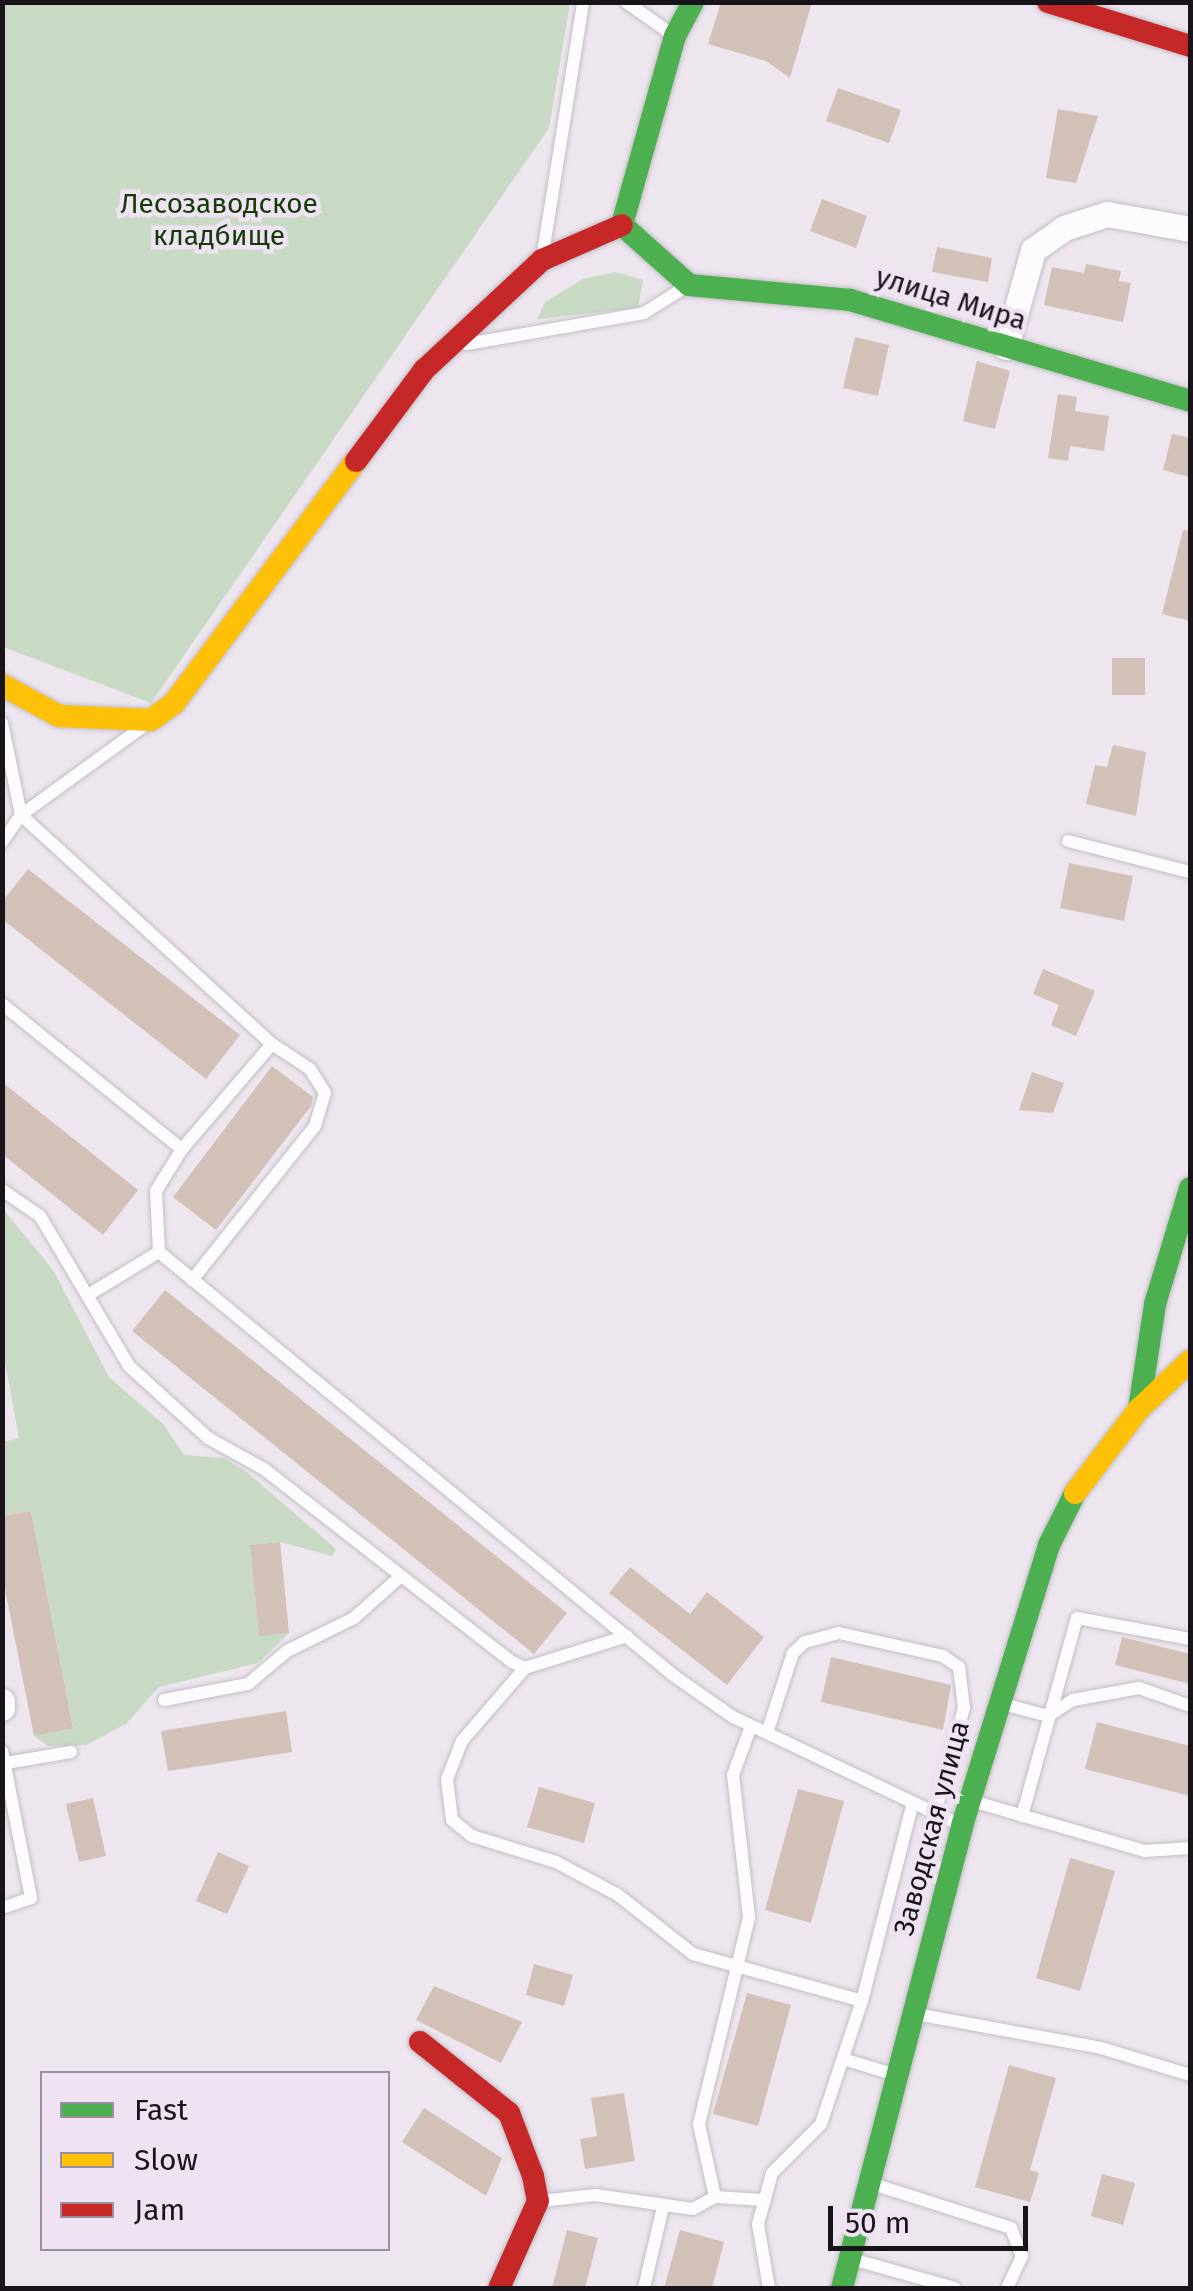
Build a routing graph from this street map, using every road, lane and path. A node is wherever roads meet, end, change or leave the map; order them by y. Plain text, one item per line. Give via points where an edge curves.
1 (582, 2) edge
2 (626, 2) edge
3 (693, 2) edge
4 (1048, 2) edge
5 (675, 36) junction
6 (1190, 46) edge
7 (622, 226) junction
8 (1190, 229) edge
9 (542, 260) junction
10 (689, 285) junction
11 (450, 346) junction
12 (1006, 347) junction
13 (1190, 401) edge
14 (2, 685) edge
15 (150, 720) junction
16 (2, 724) edge
17 (21, 816) junction
18 (1068, 841) dead end
19 (2, 842) edge
20 (1190, 872) edge
21 (2, 1004) edge
22 (272, 1044) junction
23 (182, 1148) junction
24 (1190, 1188) edge
25 (2, 1190) edge
26 (159, 1252) junction
27 (192, 1280) junction
28 (88, 1295) junction
29 (1190, 1361) edge
30 (1139, 1409) junction
31 (402, 1576) junction
32 (626, 1636) junction
33 (1190, 1639) edge
34 (525, 1668) junction
35 (164, 1700) dead end
36 (997, 1702) junction
37 (1190, 1706) edge
38 (1048, 1716) junction
39 (751, 1726) junction
40 (767, 1733) junction
41 (72, 1752) dead end
42 (4, 1757) edge
43 (970, 1800) junction
44 (914, 1803) junction
45 (935, 1813) junction
46 (1022, 1816) junction
47 (962, 1826) junction
48 (1190, 1848) edge
49 (2, 1908) edge
50 (737, 1966) junction
51 (862, 2002) junction
52 (914, 2014) junction
53 (420, 2042) dead end
54 (843, 2059) junction
55 (898, 2075) junction
56 (1190, 2075) edge
57 (870, 2182) junction
58 (715, 2197) junction
59 (765, 2200) junction
60 (538, 2201) junction
61 (663, 2207) junction
62 (850, 2258) junction
63 (499, 2288) edge
64 (644, 2288) edge
65 (770, 2288) edge
66 (842, 2288) edge
67 (955, 2288) edge
68 (1007, 2288) edge

1 - 9 lane
2 - 5 lane
3 - 5 street
4 - 6 street
5 - 7 street
7 - 9 street
7 - 10 street
8 - 12 street via 1107,214 1064,228 1033,250
9 - 11 street
10 - 11 lane via 644,314
10 - 12 street, улица Мира via 850,300
11 - 15 street via 174,703
12 - 13 street, улица Мира
14 - 15 street via 59,716
15 - 17 lane
16 - 17 lane
17 - 19 lane
17 - 22 lane
18 - 20 lane
21 - 23 lane
22 - 23 lane
22 - 27 lane via 322,1082 324,1106
23 - 26 lane via 156,1191
24 - 30 street via 1155,1304
25 - 28 lane via 40,1216
26 - 27 lane
26 - 28 lane
27 - 32 lane
28 - 31 lane via 128,1366
29 - 30 street
30 - 36 street, Заводская улица via 1072,1496
31 - 34 lane
31 - 35 lane via 354,1618 287,1651 248,1684
32 - 34 lane
32 - 39 lane
33 - 38 lane via 1077,1618
34 - 50 lane via 462,1742 447,1780 452,1820 472,1836 556,1862 618,1894 693,1954
36 - 38 lane
36 - 43 street, Заводская улица
37 - 38 lane via 1139,1688 1104,1691
38 - 46 lane
39 - 40 lane
39 - 50 lane via 733,1775 748,1917
40 - 44 lane
40 - 45 lane via 793,1653 805,1642 839,1633 943,1656 958,1667 964,1708
41 - 42 lane
42 - 49 lane via 31,1898
43 - 46 lane
43 - 47 street, Заводская улица
44 - 45 lane
44 - 51 lane
45 - 47 lane
46 - 48 lane via 1145,1851
47 - 52 street, Заводская улица
50 - 51 lane
50 - 58 lane via 699,2124
51 - 54 lane
52 - 55 street, Заводская улица
52 - 56 lane via 1101,2048
53 - 60 street via 477,2080 509,2113
54 - 55 lane
54 - 59 lane via 821,2124 772,2174
55 - 57 street, Заводская улица
57 - 62 street, Заводская улица
57 - 68 lane via 1011,2228 1022,2256
58 - 59 lane
58 - 61 lane via 693,2209
59 - 65 lane via 758,2224
60 - 61 lane via 595,2195
60 - 63 street
61 - 64 lane
62 - 66 street, Заводская улица
62 - 67 lane

